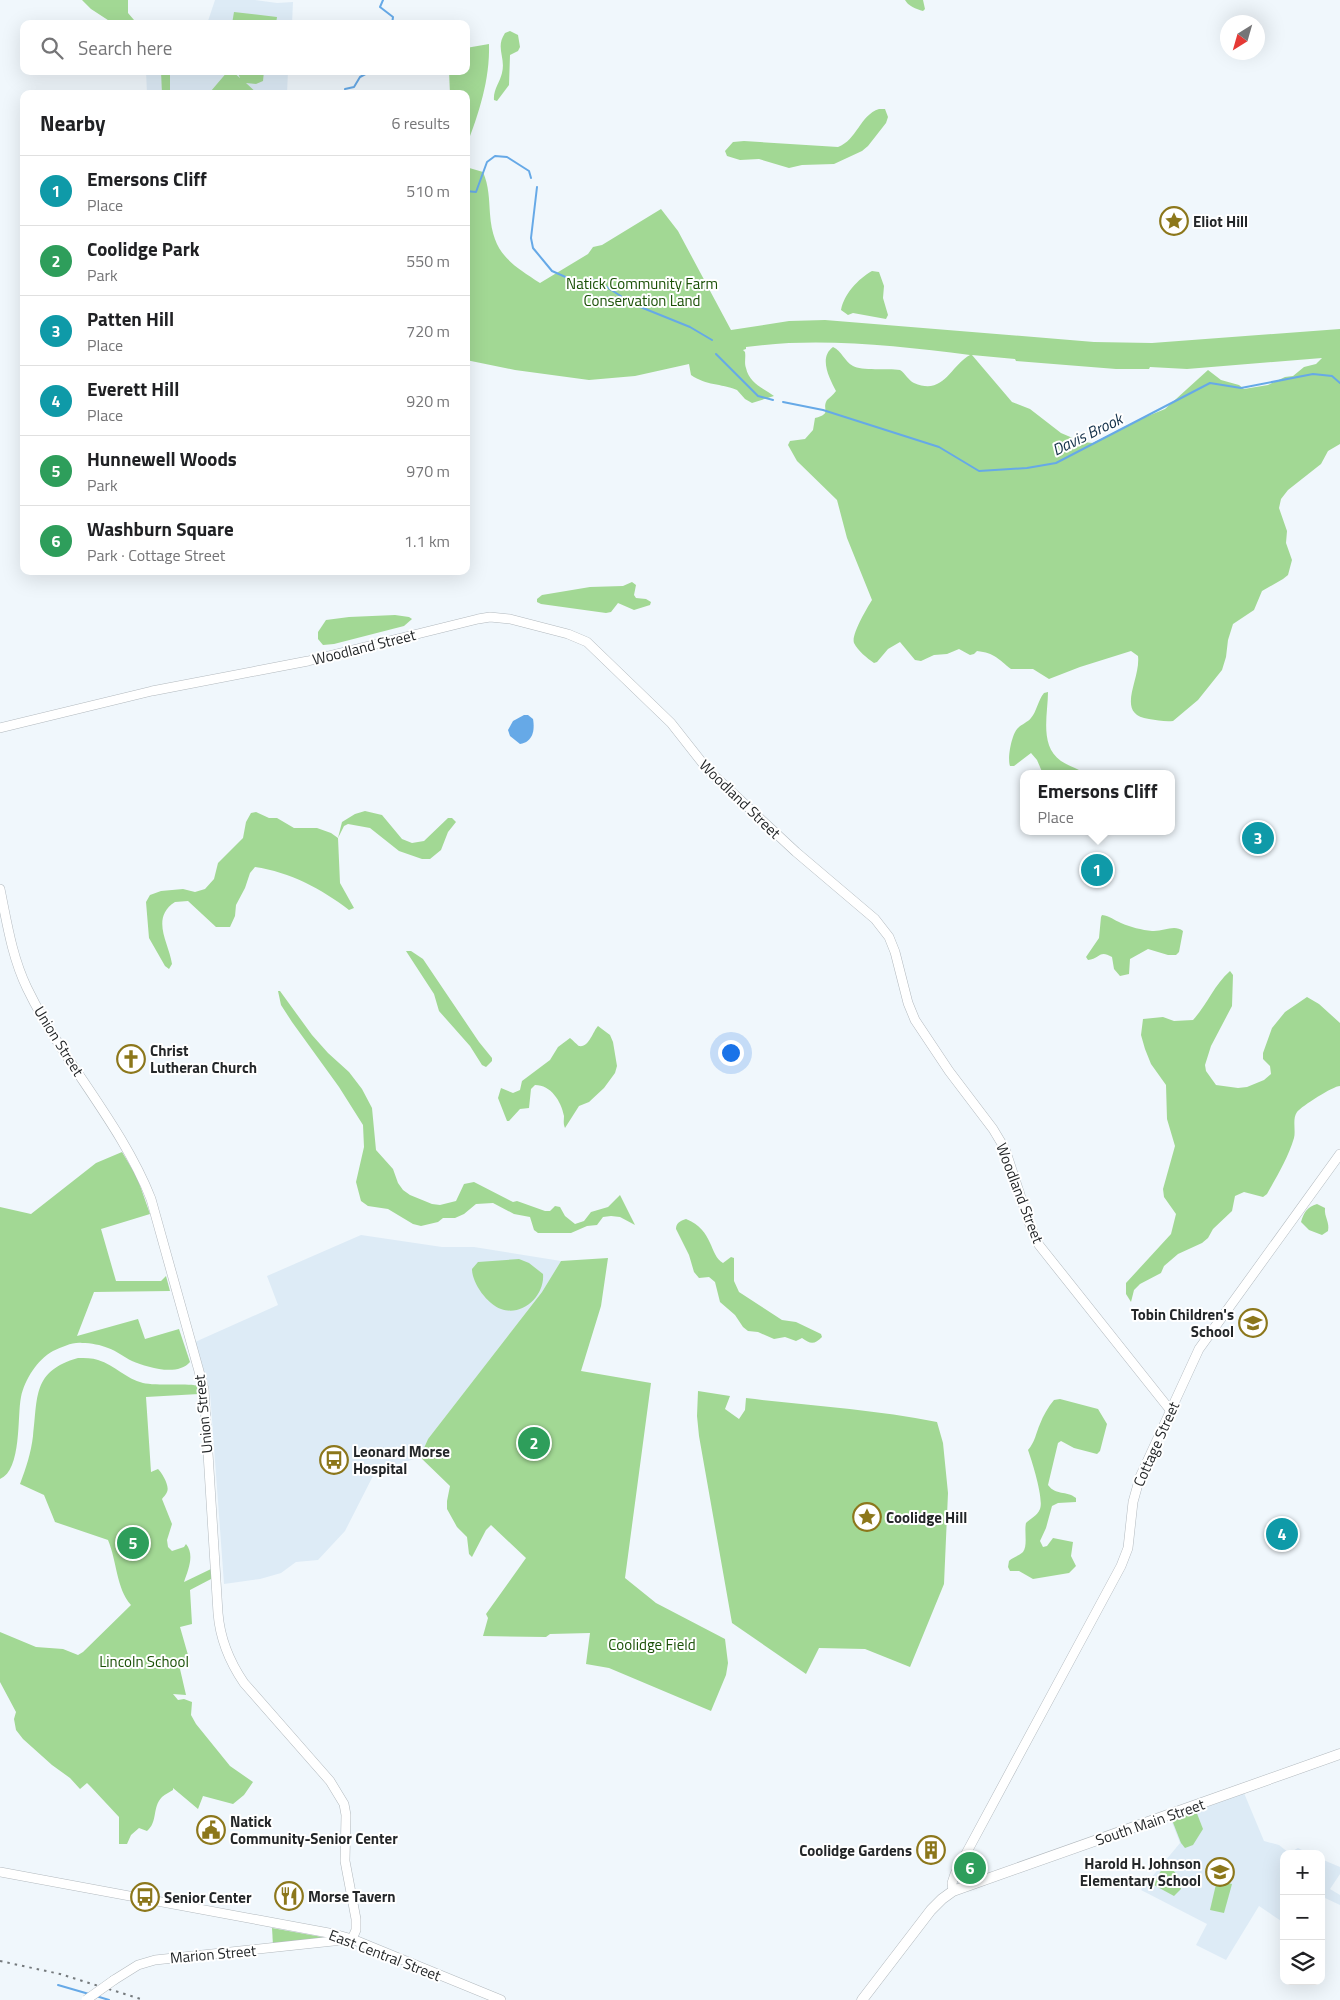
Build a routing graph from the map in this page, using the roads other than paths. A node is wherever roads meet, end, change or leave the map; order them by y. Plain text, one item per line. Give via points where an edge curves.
1 (0, 728) edge
2 (0, 889) edge
3 (1340, 1154) edge
4 (1171, 1411) junction
5 (1340, 1754) edge
6 (0, 1872) edge
7 (953, 1891) junction
8 (352, 1939) junction
9 (86, 2000) edge
10 (501, 2000) edge
11 (862, 2000) edge

1 - 4 street, Woodland Street via 152,691 308,661 478,619 510,619 581,638 671,722 708,770 880,925 896,952 915,1020 1005,1149 1039,1245
2 - 8 street, Union Street via 14,952 28,989 141,1175 151,1199 204,1389 218,1613 223,1644 244,1683 330,1781 344,1804 345,1861 356,1919
3 - 4 street, Cottage Street via 1205,1341
4 - 7 street, Cottage Street via 1137,1486 1128,1548 1121,1566 955,1874
5 - 7 main road, South Main Street
6 - 8 street, East Central Street via 324,1931
7 - 11 main road, South Main Street via 931,1910
8 - 9 street, Marion Street, bridge via 155,1960 138,1965
8 - 10 street, East Central Street

